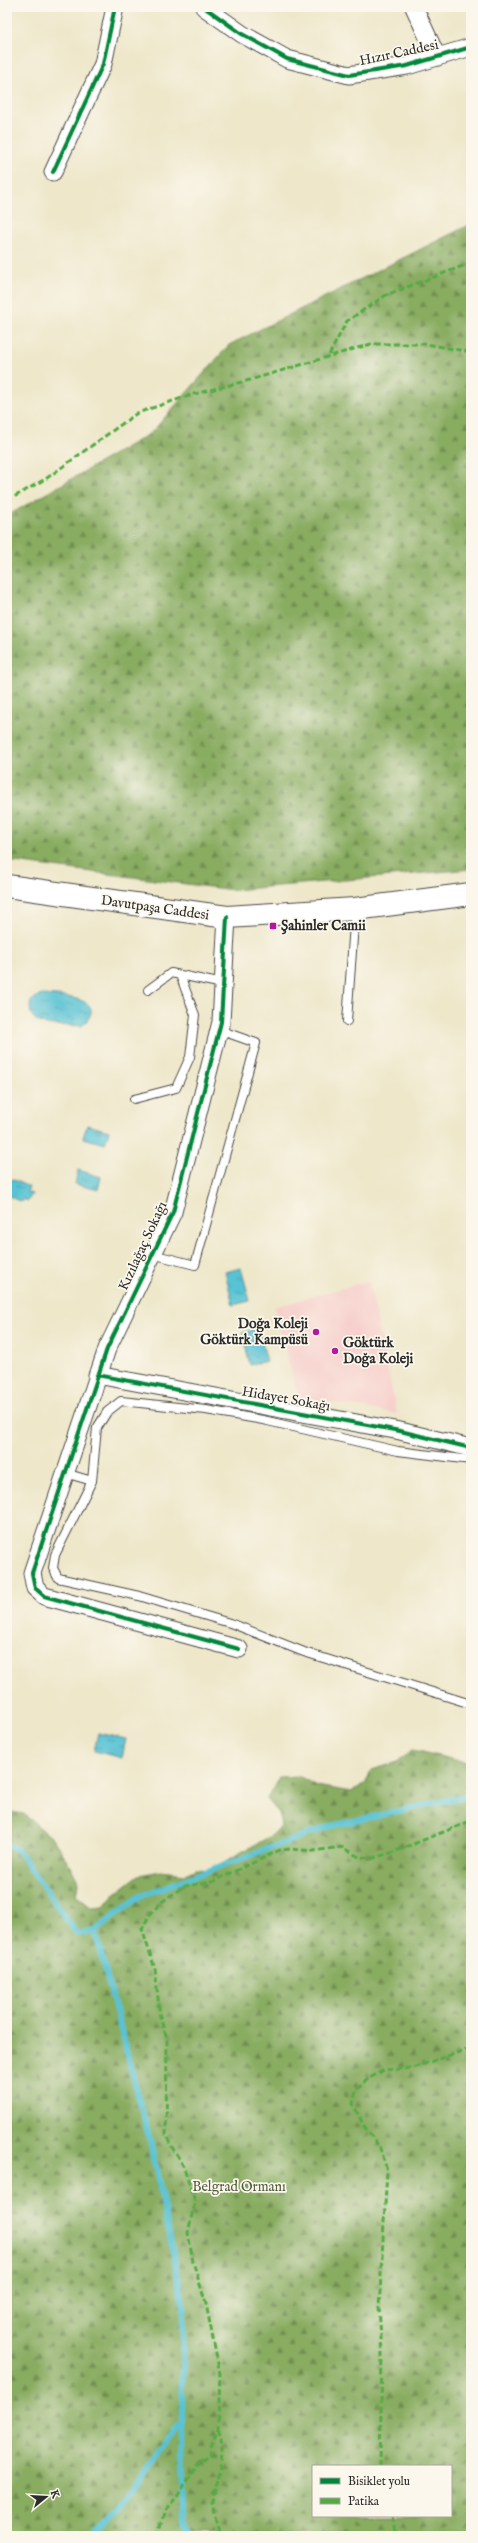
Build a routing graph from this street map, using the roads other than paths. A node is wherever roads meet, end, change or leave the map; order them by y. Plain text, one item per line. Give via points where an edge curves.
1 (115, 7) edge
2 (204, 7) edge
3 (414, 7) edge
4 (471, 47) edge
5 (437, 57) junction
6 (53, 172) dead end
7 (7, 886) edge
8 (471, 894) edge
9 (355, 909) junction
10 (227, 917) junction
11 (180, 975) junction
12 (223, 984) junction
13 (148, 990) dead end
14 (347, 1021) dead end
15 (219, 1030) junction
16 (134, 1099) dead end
17 (152, 1254) junction
18 (97, 1376) junction
19 (471, 1448) edge
20 (471, 1460) edge
21 (65, 1473) junction
22 (92, 1481) junction
23 (239, 1649) dead end
24 (471, 1704) edge

1 - 6 street via 103,64
2 - 5 street, Hızır Caddesi via 242,34 287,59 320,69 349,75 407,66
3 - 5 street
4 - 5 street, Hızır Caddesi
7 - 10 street, Davutpaşa Caddesi
8 - 9 street, Davutpaşa Caddesi
9 - 10 street, Davutpaşa Caddesi
9 - 14 lane
10 - 12 street, Kızılağaç Sokağı
11 - 12 lane
11 - 13 lane via 171,973
11 - 16 lane via 195,1015 190,1057 176,1088
12 - 15 street, Kızılağaç Sokağı
15 - 17 street, Kızılağaç Sokağı via 173,1212
15 - 17 lane via 256,1043 195,1265
17 - 18 street, Kızılağaç Sokağı
18 - 19 street, Hidayet Sokağı via 400,1431
18 - 21 street, Kızılağaç Sokağı
20 - 22 lane via 398,1452 263,1420 121,1401 107,1412 96,1428
21 - 22 lane
21 - 23 street, Kızılağaç Sokağı via 32,1573 34,1588 44,1596
22 - 24 lane via 54,1555 53,1568 58,1578 139,1596 233,1624 304,1652

